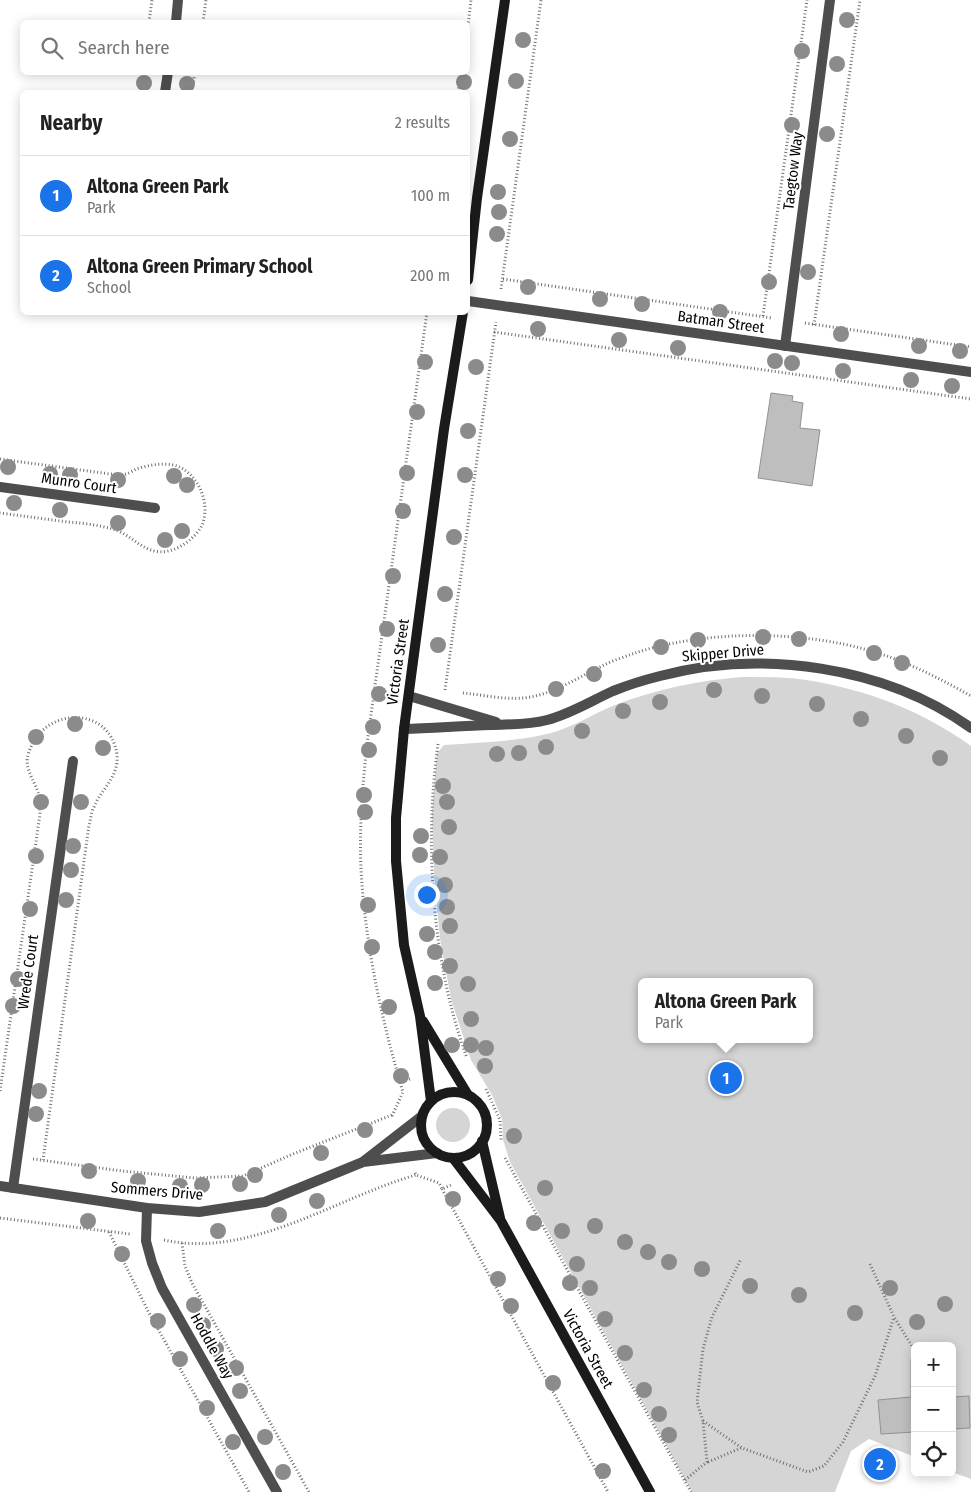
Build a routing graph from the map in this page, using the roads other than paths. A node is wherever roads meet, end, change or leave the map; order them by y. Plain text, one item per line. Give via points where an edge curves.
1 (178, 0) edge
2 (505, 0) edge
3 (830, 0) edge
4 (176, 20) edge
5 (168, 75) edge
6 (165, 90) edge
7 (470, 262) edge
8 (470, 301) edge
9 (463, 315) edge
10 (785, 346) junction
11 (971, 372) edge
12 (0, 487) edge
13 (155, 508) dead end
14 (409, 696) junction
15 (504, 725) junction
16 (971, 728) edge
17 (404, 729) junction
18 (73, 761) dead end
19 (420, 1016) junction
20 (468, 1095) junction
21 (431, 1101) junction
22 (422, 1116) junction
23 (482, 1141) junction
24 (437, 1154) junction
25 (453, 1158) junction
26 (363, 1162) junction
27 (0, 1186) edge
28 (13, 1188) junction
29 (147, 1208) junction
30 (501, 1221) junction
31 (277, 1492) edge
32 (650, 1492) edge

1 - 4 street
2 - 7 street
3 - 10 street, Taegtow Way
5 - 6 street
8 - 10 street, Batman Street
9 - 14 street, Victoria Street
10 - 11 street, Batman Street
12 - 13 street, Munro Court
14 - 15 street, Skipper Drive
14 - 17 street, Victoria Street
15 - 16 street, Skipper Drive via 549,720 614,691 660,676 701,668 772,664 843,673 877,682 940,709
15 - 17 street, Skipper Drive
17 - 19 street, Victoria Street via 396,818 396,861 404,945
18 - 28 street, Wrede Court
19 - 20 street, Victoria Street
19 - 21 street, Victoria Street
20 - 21 street via 449,1092
20 - 23 street via 485,1115 487,1124
21 - 22 street
22 - 24 street via 423,1137
22 - 26 street, Sommers Drive
23 - 25 street via 470,1154
23 - 30 street, Victoria Street
24 - 25 street
24 - 26 street, Sommers Drive
25 - 30 street, Victoria Street
26 - 29 street, Sommers Drive via 265,1202 199,1212
27 - 28 street, Sommers Drive
28 - 29 street, Sommers Drive
29 - 31 street, Hoddle Way via 146,1241 162,1288
30 - 32 street, Victoria Street

